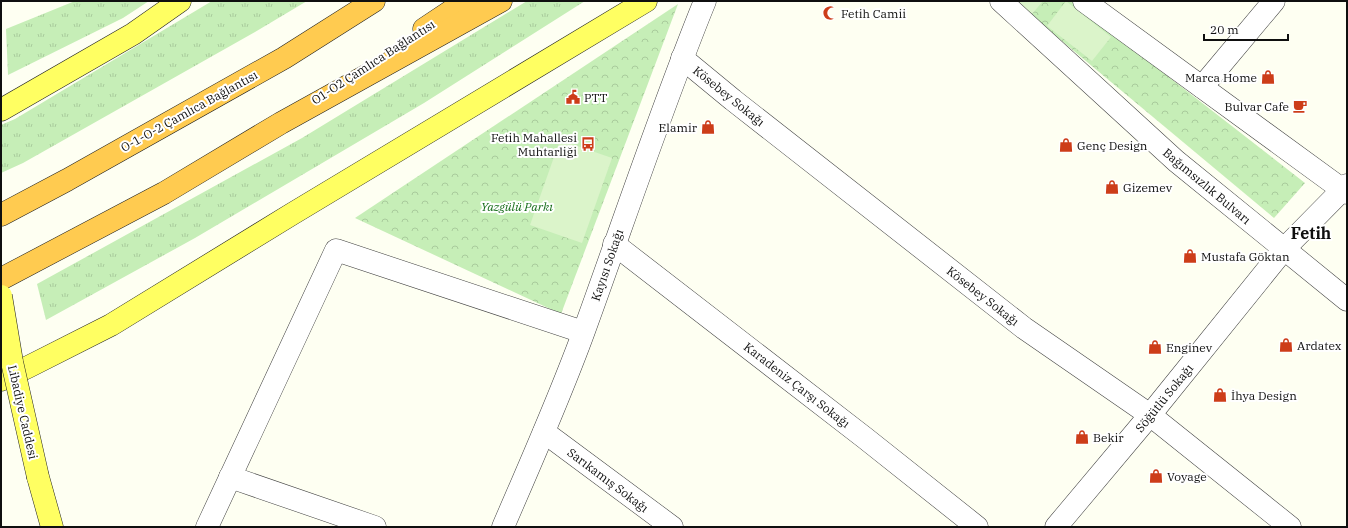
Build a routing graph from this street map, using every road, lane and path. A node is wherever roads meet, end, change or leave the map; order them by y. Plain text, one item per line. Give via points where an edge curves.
1 (180, 1) edge
2 (374, 1) edge
3 (466, 1) edge
4 (501, 1) edge
5 (646, 1) edge
6 (705, 1) edge
7 (1001, 1) edge
8 (1084, 1) edge
9 (1274, 1) edge
10 (682, 58) junction
11 (1202, 87) junction
12 (5, 108) edge
13 (281, 123) junction
14 (1346, 189) edge
15 (1, 216) edge
16 (614, 244) junction
17 (1284, 249) junction
18 (1, 280) edge
19 (1, 296) edge
20 (1347, 300) edge
21 (583, 332) junction
22 (1, 380) edge
23 (1150, 415) junction
24 (544, 432) junction
25 (230, 477) junction
26 (52, 527) edge
27 (207, 527) edge
28 (375, 527) edge
29 (503, 527) edge
30 (672, 527) edge
31 (977, 527) edge
32 (1056, 527) edge
33 (1290, 527) edge

1 - 12 main road via 133,34
2 - 15 highway, O-1-O-2 Çamlıca Bağlantısı via 284,58
3 - 13 highway, O1-O2 Çamlıca Bağlantısı
4 - 13 highway
5 - 22 main road via 111,325
6 - 10 street, Kayısı Sokağı
7 - 17 street, Bağımsızlık Bulvarı via 1176,161
8 - 11 street
9 - 11 street
10 - 16 street, Kayısı Sokağı
10 - 23 street, Kösebey Sokağı via 1024,328
11 - 14 street
13 - 18 highway via 164,193
14 - 17 street, Söğütlü Sokağı
16 - 21 street, Kayısı Sokağı
16 - 31 street, Karadeniz Çarşı Sokağı
17 - 20 street, Bağımsızlık Bulvarı
17 - 23 street, Söğütlü Sokağı
19 - 26 main road, Libadiye Caddesi, bridge via 12,362
21 - 24 street, Kayısı Sokağı
21 - 25 street via 336,250
23 - 32 street, Söğütlü Sokağı
23 - 33 street, Kösebey Sokağı
24 - 29 street, Kayısı Sokağı
24 - 30 street, Sarıkamış Sokağı
25 - 27 street
25 - 28 street

